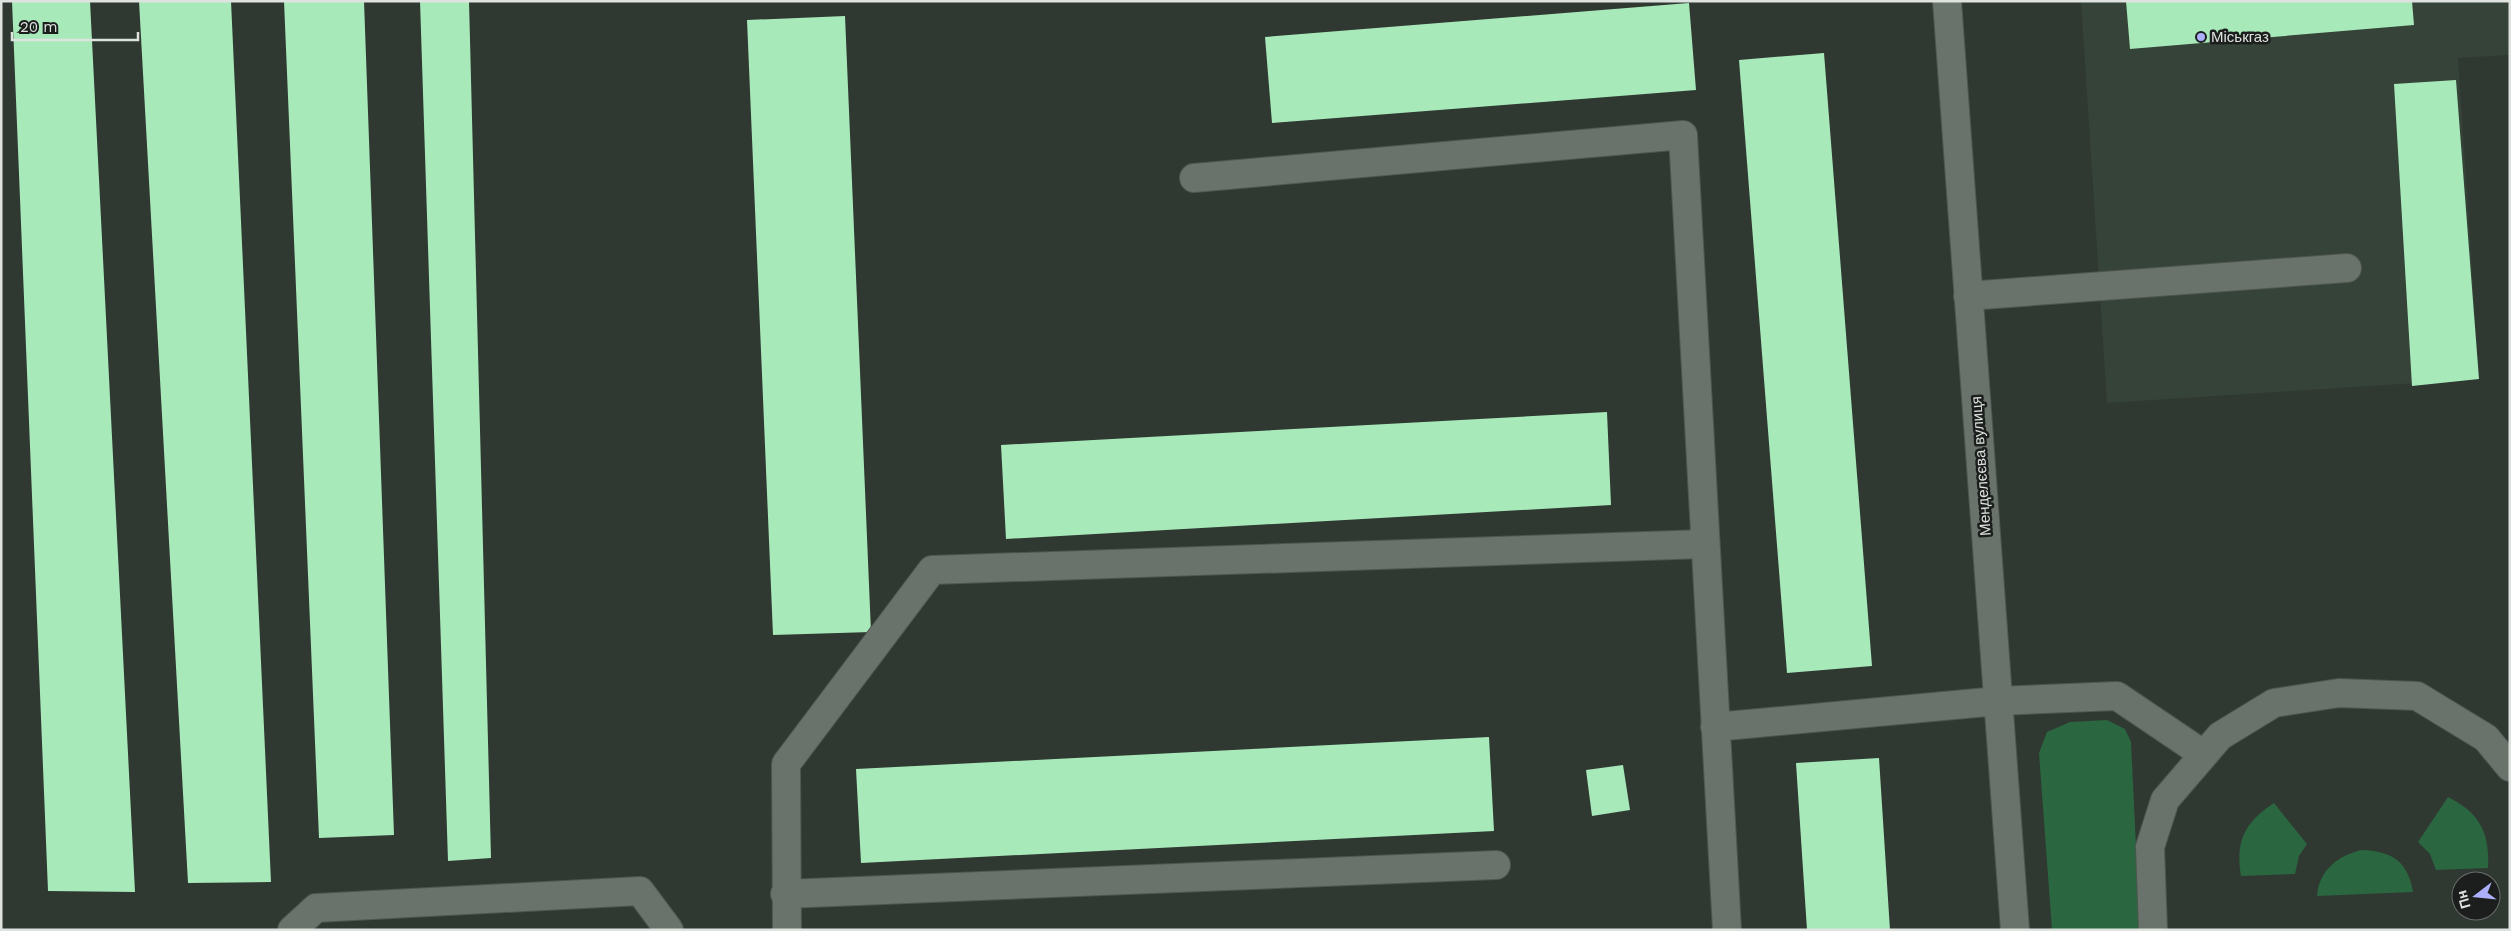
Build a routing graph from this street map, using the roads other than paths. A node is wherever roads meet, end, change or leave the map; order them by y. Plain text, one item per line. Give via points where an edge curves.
1 (1947, 1) edge
2 (1194, 178) dead end
3 (2347, 268) dead end
4 (1968, 296) junction
5 (1705, 544) junction
6 (1998, 701) junction
7 (1715, 727) junction
8 (2203, 754) junction
9 (2510, 767) edge
10 (1496, 865) dead end
11 (785, 894) junction
12 (292, 930) edge
13 (669, 930) edge
14 (787, 930) edge
15 (1727, 930) edge
16 (2015, 930) edge
17 (2153, 930) edge

1 - 4 street, Менделєєва вулиця
2 - 5 street via 1683,135
3 - 4 street
4 - 6 street, Менделєєва вулиця
5 - 7 street
5 - 11 street via 932,570 786,764
6 - 7 street
6 - 8 street via 2117,696
6 - 16 street, Менделєєва вулиця
7 - 15 street
8 - 9 street via 2220,736 2274,703 2339,693 2417,696 2486,738
8 - 17 street via 2166,800 2150,847
10 - 11 street
11 - 14 street
12 - 13 street via 316,908 640,891

